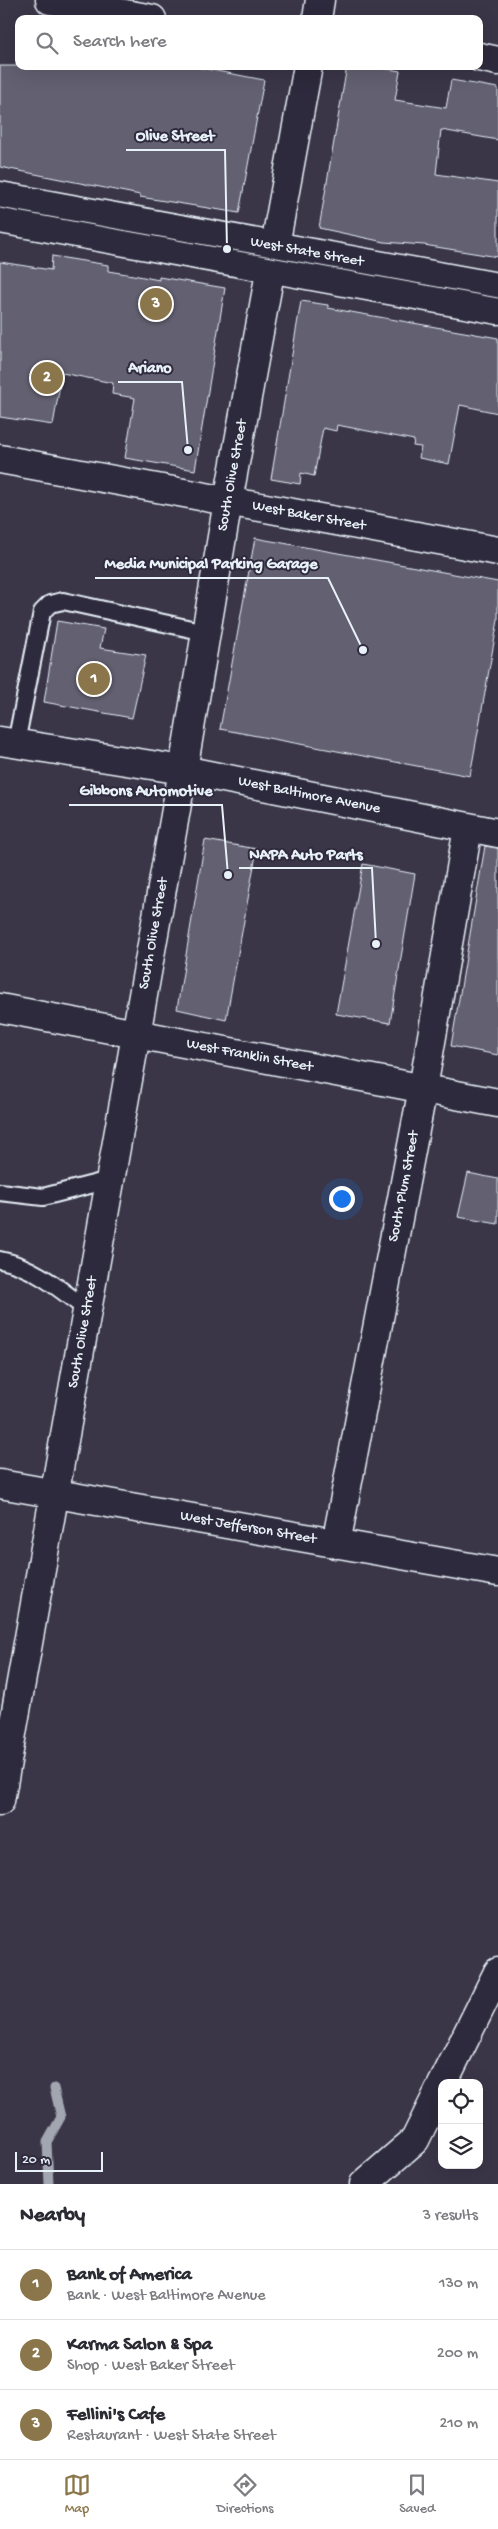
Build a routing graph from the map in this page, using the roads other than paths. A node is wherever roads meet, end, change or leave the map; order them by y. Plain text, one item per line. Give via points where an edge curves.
1 (50, 0) edge
2 (320, 0) edge
3 (144, 12) edge
4 (318, 15) edge
5 (483, 58) edge
6 (498, 61) edge
7 (307, 70) edge
8 (0, 196) edge
9 (0, 219) edge
10 (272, 257) junction
11 (498, 287) edge
12 (498, 310) edge
13 (0, 459) edge
14 (228, 501) junction
15 (498, 551) edge
16 (206, 632) junction
17 (8, 742) edge
18 (184, 770) junction
19 (468, 828) junction
20 (498, 833) edge
21 (0, 1008) edge
22 (135, 1034) junction
23 (423, 1088) junction
24 (498, 1103) edge
25 (109, 1180) junction
26 (0, 1192) edge
27 (0, 1260) edge
28 (86, 1309) junction
29 (0, 1484) edge
30 (54, 1494) junction
31 (336, 1544) junction
32 (498, 1572) edge
33 (0, 1801) edge
34 (498, 1972) edge
35 (444, 2079) edge
36 (438, 2092) edge
37 (364, 2184) edge

1 - 3 street
2 - 4 street
5 - 6 street
7 - 10 street, South Olive Street
8 - 10 street, West State Street
9 - 10 street, West State Street
10 - 11 street, West State Street
10 - 12 street, West State Street
10 - 14 street, South Olive Street
13 - 14 street, West Baker Street
14 - 15 street, West Baker Street
14 - 16 street, South Olive Street
16 - 17 lane via 63,601 50,604 42,612
16 - 18 street, South Olive Street
17 - 18 street, West Baltimore Avenue
18 - 19 street, West Baltimore Avenue
18 - 22 street, South Olive Street
19 - 20 street, West Baltimore Avenue
19 - 23 street, South Plum Street
21 - 22 street, West Franklin Street
22 - 23 street, West Franklin Street
22 - 25 street, South Olive Street
23 - 24 street, West Franklin Street
23 - 31 street, South Plum Street
25 - 26 lane via 43,1197
25 - 28 street, South Olive Street
27 - 28 lane via 41,1276
28 - 30 street, South Olive Street
29 - 30 street, West Jefferson Street
30 - 31 street, West Jefferson Street
30 - 33 street, South Olive Street
31 - 32 street, West Jefferson Street
34 - 35 street
36 - 37 street via 415,2140

